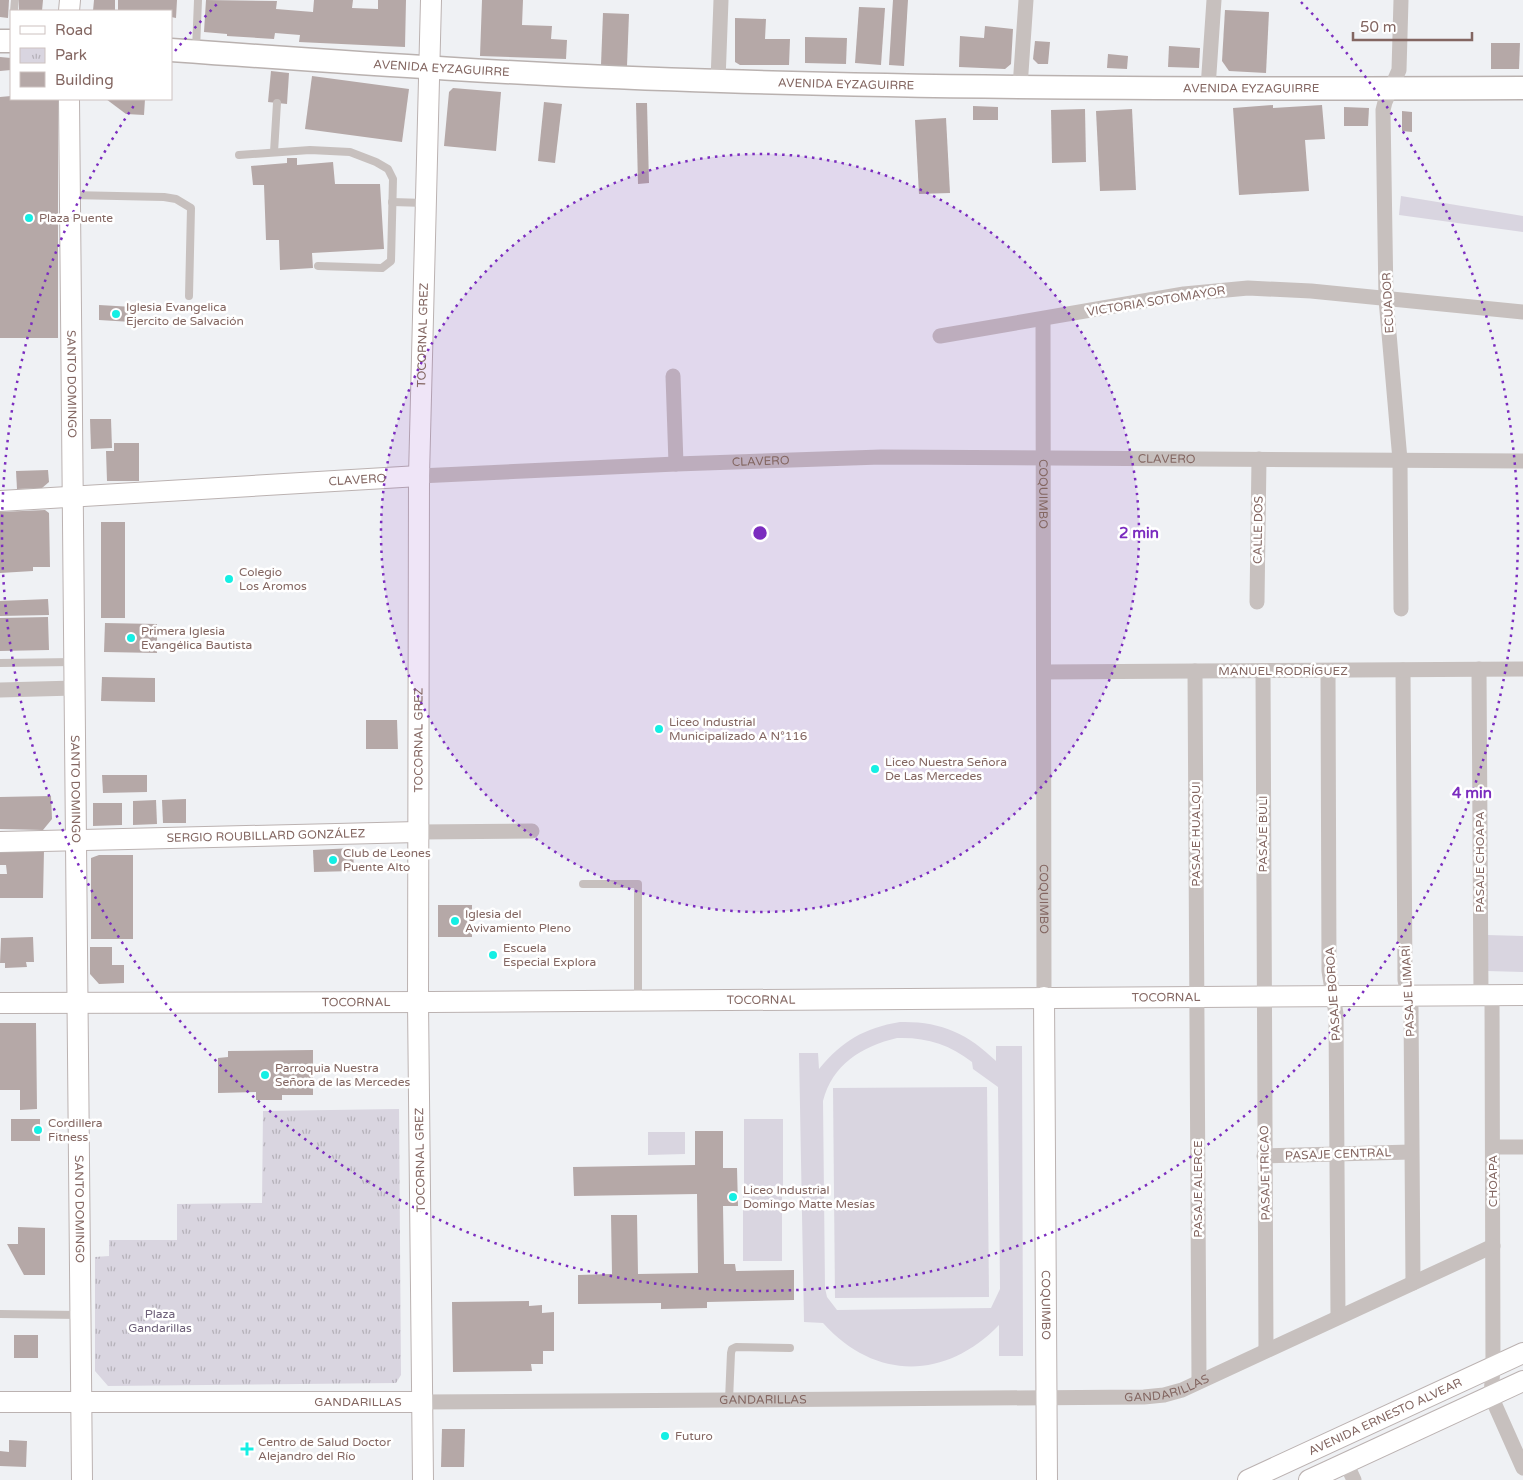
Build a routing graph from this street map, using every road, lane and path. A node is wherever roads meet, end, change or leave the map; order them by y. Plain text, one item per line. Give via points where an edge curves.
1 (198, 0) edge
2 (430, 0) edge
3 (722, 0) edge
4 (1026, 0) edge
5 (1214, 0) edge
6 (1402, 0) edge
7 (172, 50) edge
8 (196, 52) junction
9 (428, 69) junction
10 (718, 81) junction
11 (1020, 87) junction
12 (1208, 88) junction
13 (1523, 88) edge
14 (1391, 89) junction
15 (69, 100) edge
16 (278, 103) dead end
17 (274, 152) junction
18 (239, 155) dead end
19 (70, 195) junction
20 (392, 202) junction
21 (425, 203) junction
22 (318, 266) dead end
23 (189, 296) dead end
24 (1386, 299) junction
25 (1523, 312) edge
26 (1043, 319) junction
27 (940, 336) dead end
28 (673, 376) dead end
29 (1044, 457) junction
30 (1260, 459) junction
31 (1400, 460) junction
32 (1523, 461) edge
33 (676, 464) junction
34 (419, 476) junction
35 (74, 496) junction
36 (0, 501) edge
37 (1258, 602) dead end
38 (1401, 609) dead end
39 (75, 662) junction
40 (0, 663) edge
41 (1479, 669) junction
42 (1523, 669) edge
43 (1403, 670) junction
44 (1262, 671) junction
45 (1328, 671) junction
46 (1044, 672) junction
47 (1195, 672) junction
48 (75, 688) junction
49 (0, 690) edge
50 (532, 831) dead end
51 (418, 832) junction
52 (76, 840) junction
53 (0, 842) edge
54 (584, 884) dead end
55 (1487, 995) junction
56 (1523, 995) edge
57 (1263, 996) junction
58 (1333, 996) junction
59 (1408, 996) junction
60 (1044, 997) junction
61 (1197, 997) junction
62 (638, 1000) junction
63 (418, 1002) junction
64 (0, 1003) edge
65 (78, 1003) junction
66 (1493, 1147) junction
67 (1523, 1147) edge
68 (1411, 1152) junction
69 (1337, 1154) junction
70 (1264, 1156) junction
71 (1493, 1246) junction
72 (1413, 1283) junction
73 (0, 1314) edge
74 (81, 1315) junction
75 (1338, 1317) junction
76 (790, 1348) dead end
77 (1266, 1350) junction
78 (1523, 1353) edge
79 (1493, 1366) junction
80 (1199, 1381) junction
81 (1523, 1381) edge
82 (1491, 1396) junction
83 (1046, 1397) junction
84 (729, 1400) junction
85 (82, 1401) junction
86 (0, 1402) edge
87 (422, 1402) junction
88 (1523, 1468) edge
89 (1350, 1472) edge
90 (82, 1480) edge
91 (423, 1480) edge
92 (1047, 1480) edge
93 (1248, 1480) edge
94 (1309, 1480) edge

1 - 8 lane
2 - 9 street, TOCORNAL GREZ
3 - 10 street
4 - 11 street
5 - 12 street
6 - 14 street, ECUADOR via 1400,61
7 - 8 main road, AVENIDA EYZAGUIRRE
8 - 9 main road, AVENIDA EYZAGUIRRE via 281,61
9 - 10 main road, AVENIDA EYZAGUIRRE
9 - 21 street, TOCORNAL GREZ
10 - 11 main road, AVENIDA EYZAGUIRRE
11 - 12 main road, AVENIDA EYZAGUIRRE
12 - 14 main road, AVENIDA EYZAGUIRRE
13 - 14 main road, AVENIDA EYZAGUIRRE
14 - 24 street, ECUADOR via 1383,110
15 - 19 street, SANTO DOMINGO
16 - 17 lane
17 - 18 lane
17 - 20 lane via 350,152 376,162 388,169 393,179
19 - 23 lane via 176,198 191,208
19 - 35 street, SANTO DOMINGO
20 - 21 lane
20 - 22 lane via 391,260 382,268
21 - 34 street, TOCORNAL GREZ
24 - 25 street, VICTORIA SOTOMAYOR
24 - 26 street, VICTORIA SOTOMAYOR via 1280,288 1224,290
24 - 31 street, ECUADOR
26 - 27 street, VICTORIA SOTOMAYOR
26 - 29 street, COQUIMBO
28 - 33 street
29 - 30 street, CLAVERO
29 - 33 street, CLAVERO via 881,456
29 - 46 street, COQUIMBO
30 - 31 street, CLAVERO
30 - 37 street, CALLE DOS
31 - 32 street, CLAVERO
31 - 38 street, ECUADOR
33 - 34 street, CLAVERO
34 - 35 street, CLAVERO
34 - 51 street, TOCORNAL GREZ
35 - 36 street, CLAVERO
35 - 39 street, SANTO DOMINGO
39 - 40 lane
39 - 48 street, SANTO DOMINGO
41 - 42 street, MANUEL RODRÍGUEZ
41 - 43 street, MANUEL RODRÍGUEZ
41 - 55 street, PASAJE CHOAPA
43 - 45 street, MANUEL RODRÍGUEZ
43 - 59 street, PASAJE LIMARÍ via 1405,980
44 - 45 street, MANUEL RODRÍGUEZ
44 - 47 street, MANUEL RODRÍGUEZ
44 - 57 street, PASAJE BULI
45 - 58 street, PASAJE BOROA via 1329,971
46 - 47 street, MANUEL RODRÍGUEZ
46 - 60 street, COQUIMBO
47 - 61 street, PASAJE HUALQUI
48 - 49 street
48 - 52 street, SANTO DOMINGO
50 - 51 street, SERGIO ROUBILLARD GONZÁLEZ
51 - 52 street, SERGIO ROUBILLARD GONZÁLEZ
51 - 63 street, TOCORNAL GREZ
52 - 53 street, SERGIO ROUBILLARD GONZÁLEZ
52 - 65 street, SANTO DOMINGO
54 - 62 lane via 638,884
55 - 56 street, TOCORNAL
55 - 59 street, TOCORNAL
55 - 66 street, CHOAPA
57 - 58 street, TOCORNAL
57 - 61 street, TOCORNAL
57 - 70 street, PASAJE TRICAO
58 - 59 street, TOCORNAL
58 - 69 street, PASAJE BOROA via 1336,1014
59 - 68 street, PASAJE LIMARÍ via 1411,1008
60 - 61 street, TOCORNAL
60 - 62 street, TOCORNAL
60 - 83 street, COQUIMBO
61 - 80 street, PASAJE ALERCE
62 - 63 street, TOCORNAL
63 - 65 street, TOCORNAL
63 - 87 street, TOCORNAL GREZ
64 - 65 street, TOCORNAL
65 - 74 street, SANTO DOMINGO
66 - 67 street
66 - 71 street, CHOAPA
68 - 69 street, PASAJE CENTRAL
68 - 72 street, PASAJE LIMARÍ
69 - 70 street, PASAJE CENTRAL
69 - 75 street, PASAJE BOROA
70 - 77 street, PASAJE TRICAO
71 - 72 street, GANDARILLAS
71 - 79 street, CHOAPA
72 - 75 street, GANDARILLAS
73 - 74 lane
74 - 85 street, SANTO DOMINGO
75 - 77 street, GANDARILLAS
76 - 84 lane via 732,1349
77 - 80 street, GANDARILLAS
78 - 79 street, AVENIDA ERNESTO ALVEAR
79 - 82 street, CHOAPA
79 - 93 street, AVENIDA ERNESTO ALVEAR
80 - 83 street, GANDARILLAS via 1173,1393 1154,1397
81 - 82 street
82 - 88 street
82 - 89 street
83 - 84 street, GANDARILLAS
83 - 92 street, COQUIMBO
84 - 87 street, GANDARILLAS
85 - 86 street, GANDARILLAS
85 - 87 street, GANDARILLAS
85 - 90 street, SANTO DOMINGO
87 - 91 street, TOCORNAL GREZ
89 - 94 street

